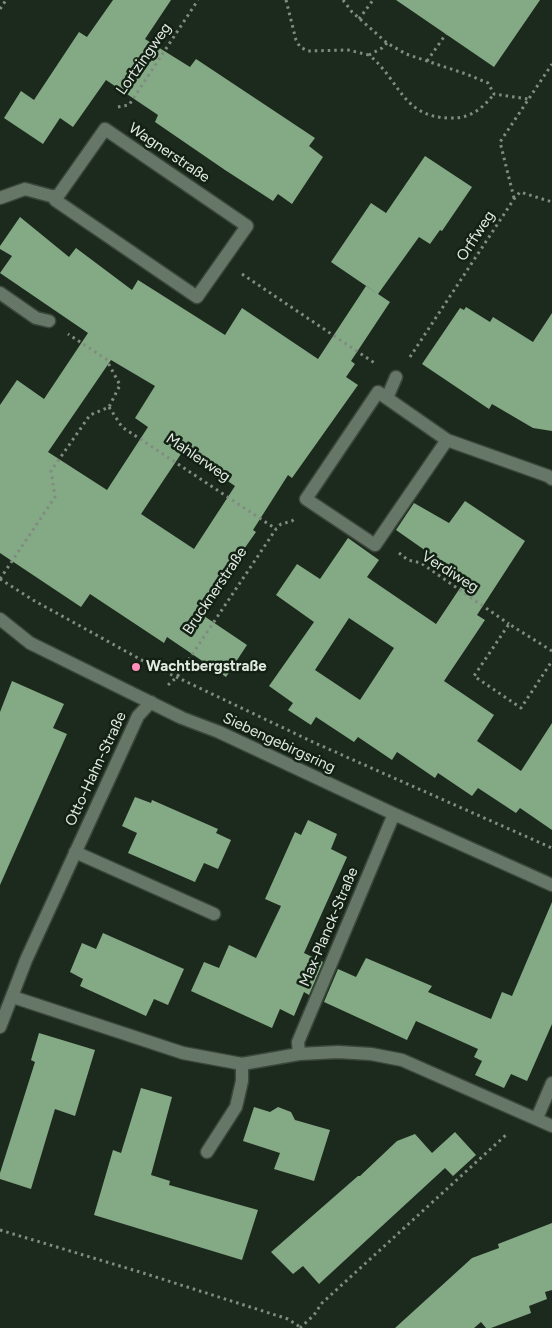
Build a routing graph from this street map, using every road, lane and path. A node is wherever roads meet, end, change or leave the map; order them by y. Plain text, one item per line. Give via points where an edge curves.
1 (6, 0) edge
2 (198, 0) edge
3 (286, 0) edge
4 (343, 0) edge
5 (373, 0) edge
6 (0, 9) edge
7 (359, 19) junction
8 (446, 34) dead end
9 (386, 43) junction
10 (369, 55) junction
11 (426, 61) junction
12 (552, 64) edge
13 (494, 94) junction
14 (528, 99) junction
15 (110, 109) dead end
16 (58, 196) junction
17 (0, 198) edge
18 (514, 199) junction
19 (552, 202) edge
20 (223, 262) junction
21 (0, 293) edge
22 (48, 321) joint
23 (396, 377) junction
24 (387, 398) junction
25 (108, 407) junction
26 (447, 440) junction
27 (552, 479) edge
28 (306, 499) junction
29 (276, 529) junction
30 (381, 539) junction
31 (0, 579) edge
32 (0, 619) edge
33 (509, 624) junction
34 (552, 651) edge
35 (552, 660) edge
36 (177, 677) junction
37 (151, 702) junction
38 (394, 814) junction
39 (552, 848) edge
40 (75, 852) junction
41 (552, 885) edge
42 (214, 914) dead end
43 (13, 997) junction
44 (0, 1027) edge
45 (299, 1054) junction
46 (242, 1064) junction
47 (552, 1083) edge
48 (523, 1114) junction
49 (536, 1118) junction
50 (552, 1126) edge
51 (207, 1152) dead end
52 (0, 1230) edge
53 (300, 1328) edge

1 - 6 path
2 - 15 path, Lortzingweg via 129,105
3 - 10 path via 300,47 308,51 348,50
4 - 7 path
5 - 7 path
7 - 9 path
8 - 11 path
9 - 10 path
9 - 11 path
10 - 13 path via 403,98 429,116 465,116 484,106
11 - 13 path via 488,84
12 - 14 path
13 - 14 path
14 - 18 path via 500,142
16 - 17 street via 25,189
16 - 20 street, Wagnerstraße via 56,200 197,297
16 - 20 street, Wagnerstraße via 105,129 246,226
18 - 19 path via 520,192
18 - 23 path, Orffweg
20 - 23 path
21 - 22 street via 36,318
22 - 25 path via 106,359 120,384
23 - 24 street
24 - 26 street
24 - 28 street via 378,392
25 - 29 path, Mahlerweg via 122,427
25 - 31 path via 90,415 52,471 54,497
26 - 27 street
26 - 30 street
28 - 29 path, Brucknerstraße via 292,521
28 - 30 street via 376,545
29 - 36 path, Brucknerstraße
30 - 33 path, Verdiweg via 408,560 421,563
31 - 36 path via 146,663
32 - 37 street, Siebengebirgsring via 30,643
33 - 34 path, Verdiweg
33 - 35 path via 474,676 521,708
36 - 37 path, Brucknerstraße
36 - 39 path
37 - 38 street, Siebengebirgsring
37 - 40 street, Otto-Hahn-Straße via 138,716
38 - 41 street, Siebengebirgsring
38 - 45 street, Max-Planck-Straße via 298,1042
40 - 42 street
40 - 43 street, Otto-Hahn-Straße via 26,960
43 - 44 street, Otto-Hahn-Straße
43 - 46 street via 183,1053
45 - 46 street
45 - 48 street via 338,1052 402,1060
46 - 51 street via 236,1107
47 - 49 street
48 - 49 street
48 - 53 path via 519,1123
49 - 50 street
52 - 53 path via 288,1318

